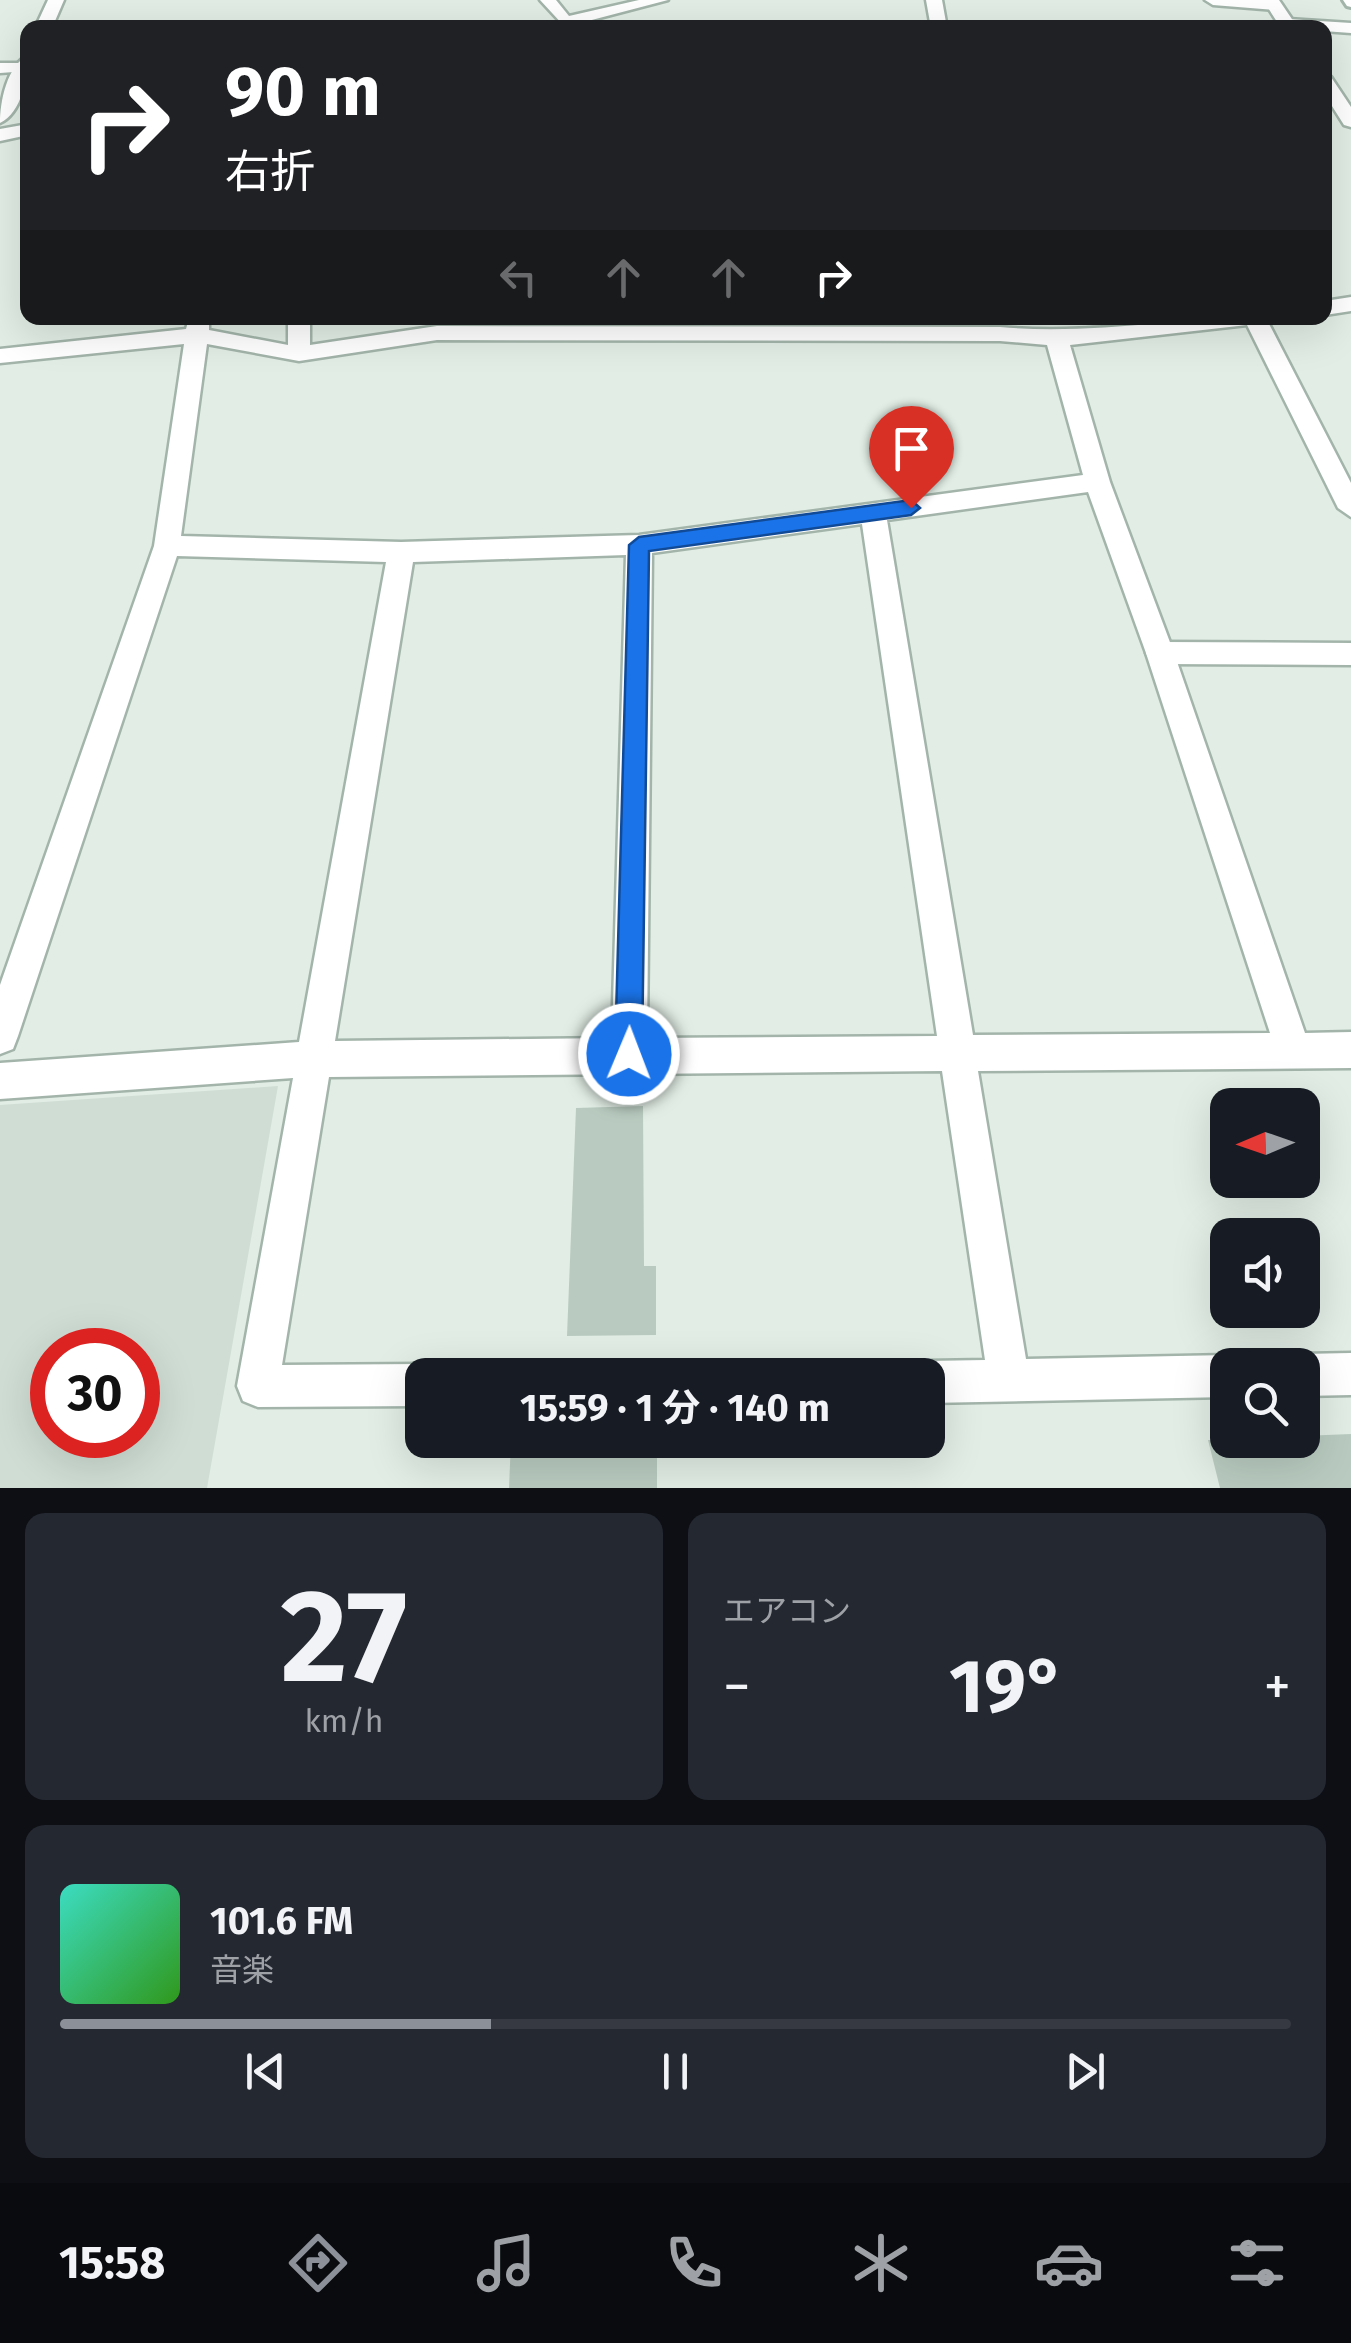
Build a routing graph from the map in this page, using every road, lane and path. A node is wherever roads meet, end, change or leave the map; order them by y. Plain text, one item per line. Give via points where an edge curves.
1 (548, 0) edge
2 (660, 0) edge
3 (1214, 0) edge
4 (1272, 3) edge
5 (563, 20) edge
6 (574, 20) edge
7 (20, 76) edge
8 (1332, 92) edge
9 (0, 117) edge
10 (1351, 121) edge
11 (300, 325) edge
12 (457, 325) edge
13 (1136, 325) edge
14 (1256, 325) edge
15 (198, 326) edge
16 (783, 326) edge
17 (437, 334) junction
18 (1057, 339) junction
19 (299, 354) junction
20 (0, 356) edge
21 (1097, 482) junction
22 (1351, 508) edge
23 (874, 513) junction
24 (639, 545) junction
25 (167, 546) junction
26 (401, 552) junction
27 (1160, 654) junction
28 (1351, 654) edge
29 (0, 1036) edge
30 (1292, 1050) junction
31 (1351, 1050) edge
32 (959, 1053) junction
33 (629, 1054) junction
34 (311, 1058) junction
35 (0, 1081) edge
36 (1351, 1374) edge
37 (1320, 1375) edge
38 (1210, 1376) edge
39 (1009, 1381) junction
40 (945, 1382) edge
41 (405, 1385) edge

1 - 5 street
2 - 6 street
3 - 4 street
7 - 9 street
8 - 10 street
11 - 19 street
12 - 17 street
13 - 18 street
14 - 22 street
15 - 19 street
15 - 20 street
15 - 25 street
16 - 17 street
16 - 18 street
17 - 19 street
18 - 21 street
21 - 23 street
21 - 27 street
23 - 24 street
23 - 32 street
24 - 26 street
24 - 33 street
25 - 26 street
25 - 29 street
26 - 34 street
27 - 28 street
27 - 30 street
30 - 31 street
30 - 32 street
32 - 33 street
32 - 39 street
33 - 34 street
34 - 35 street
34 - 41 street via 258,1386
36 - 37 street
38 - 39 street
39 - 40 street

